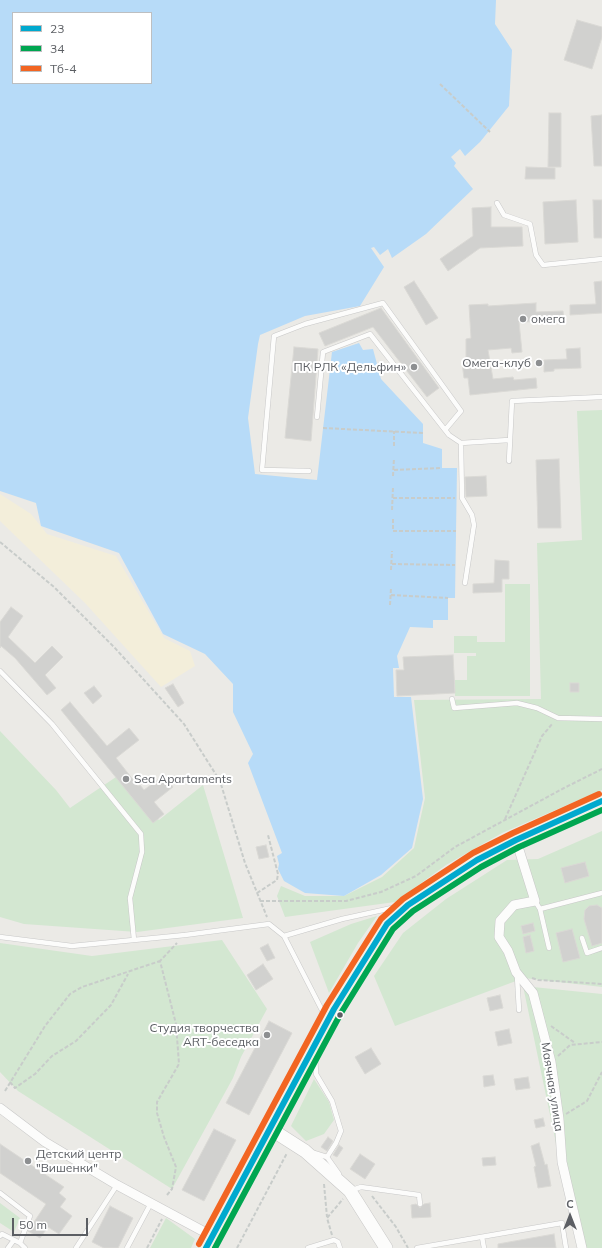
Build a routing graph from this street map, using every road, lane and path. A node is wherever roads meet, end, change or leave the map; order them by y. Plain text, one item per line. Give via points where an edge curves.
1 (440, 84) dead end
2 (490, 132) dead end
3 (497, 203) dead end
4 (602, 260) edge
5 (602, 397) edge
6 (317, 417) dead end
7 (323, 428) dead end
8 (445, 430) junction
9 (394, 431) junction
10 (423, 433) dead end
11 (510, 440) junction
12 (461, 443) junction
13 (394, 446) dead end
14 (394, 458) dead end
15 (509, 461) dead end
16 (442, 468) dead end
17 (394, 470) junction
18 (309, 471) dead end
19 (393, 476) dead end
20 (393, 487) dead end
21 (393, 498) junction
22 (457, 498) dead end
23 (392, 510) dead end
24 (393, 519) dead end
25 (456, 531) dead end
26 (0, 542) edge
27 (392, 551) dead end
28 (392, 564) junction
29 (455, 565) dead end
30 (392, 570) dead end
31 (465, 582) dead end
32 (391, 588) dead end
33 (391, 595) junction
34 (448, 598) dead end
35 (390, 605) dead end
36 (0, 671) edge
37 (452, 699) dead end
38 (558, 718) junction
39 (602, 719) edge
40 (602, 769) edge
41 (602, 801) edge
42 (505, 820) junction
43 (268, 835) dead end
44 (516, 840) junction
45 (257, 893) junction
46 (602, 893) edge
47 (260, 902) junction
48 (408, 905) junction
49 (537, 905) junction
50 (269, 924) junction
51 (185, 935) junction
52 (284, 936) junction
53 (0, 937) edge
54 (582, 938) dead end
55 (134, 940) junction
56 (549, 948) dead end
57 (602, 948) edge
58 (160, 961) junction
59 (516, 972) junction
60 (128, 973) junction
61 (602, 984) edge
62 (520, 1010) dead end
63 (539, 1016) junction
64 (327, 1021) junction
65 (602, 1042) edge
66 (576, 1044) junction
67 (314, 1046) junction
68 (551, 1062) junction
69 (602, 1072) edge
70 (10, 1082) junction
71 (5, 1091) dead end
72 (0, 1108) edge
73 (559, 1119) junction
74 (269, 1128) junction
75 (292, 1143) junction
76 (326, 1162) junction
77 (116, 1186) junction
78 (365, 1187) junction
79 (350, 1191) junction
80 (0, 1193) edge
81 (167, 1195) dead end
82 (151, 1203) junction
83 (420, 1204) dead end
84 (166, 1211) junction
85 (327, 1218) junction
86 (0, 1236) edge
87 (482, 1237) junction
88 (14, 1240) junction
89 (334, 1240) junction
90 (20, 1242) junction
91 (209, 1242) edge
92 (8, 1248) edge
93 (25, 1248) edge
94 (76, 1248) edge
95 (127, 1248) edge
96 (147, 1248) edge
97 (237, 1248) edge
98 (308, 1248) edge
99 (340, 1248) edge
100 (386, 1248) edge
101 (408, 1248) edge
102 (417, 1248) edge
103 (484, 1248) edge
104 (566, 1248) edge
105 (582, 1248) edge

1 - 2 path
3 - 4 lane via 504,216 530,224 536,255 543,265
5 - 11 lane via 512,401
6 - 8 lane via 323,352 370,334
7 - 9 path
8 - 12 lane
8 - 18 lane via 461,411 383,303 305,324 274,336 262,470
9 - 10 path
9 - 13 path
11 - 12 lane
11 - 15 lane
12 - 31 lane via 462,498 472,515 474,525
14 - 17 path
16 - 17 path
17 - 19 path
20 - 21 path
21 - 22 path
21 - 23 path
24 - 25 path via 393,531
26 - 45 path via 54,587 114,647 184,724 220,781 245,864
27 - 28 path
28 - 29 path
28 - 30 path
32 - 33 path
33 - 34 path
33 - 35 path
36 - 55 lane via 52,724 141,834 142,852 130,898
37 - 38 lane via 454,708 517,703 537,708
38 - 39 lane
38 - 42 path via 542,736
40 - 42 path
41 - 44 main road
42 - 47 path via 455,847 416,876 381,892 346,901
43 - 45 path via 278,880
44 - 48 main road via 478,860
44 - 49 street
45 - 47 path
46 - 49 lane
47 - 50 path
48 - 52 lane via 342,919
48 - 64 main road via 387,924
49 - 56 lane
49 - 59 street, Маячная улица via 514,905 500,921 499,937
50 - 51 lane
50 - 52 lane
51 - 55 lane
51 - 58 path
52 - 64 lane
53 - 55 lane via 72,946
54 - 57 lane via 587,953
58 - 60 path
58 - 81 path via 176,1024 179,1064 157,1102 157,1113 164,1137 176,1167 172,1189
59 - 61 path via 538,980
59 - 62 lane
59 - 63 street, Маячная улица via 533,993
60 - 70 path via 82,987 70,994 45,1026
60 - 70 path via 111,1005 76,1041 52,1056 36,1074 15,1088
63 - 66 path
63 - 68 street, Маячная улица
64 - 67 main road
65 - 66 path
66 - 68 path
67 - 74 main road
67 - 76 lane via 316,1074 332,1101 341,1131
68 - 73 street, Маячная улица
69 - 73 path via 587,1101
70 - 71 path
72 - 77 street via 45,1142
73 - 105 street, Маячная улица via 562,1162
74 - 75 street
74 - 91 main road
75 - 76 street
75 - 97 path
76 - 79 street
76 - 85 path
77 - 82 street
77 - 94 lane
78 - 79 lane
78 - 83 lane via 418,1195
78 - 101 path via 396,1227
79 - 85 path
79 - 100 street
80 - 90 lane via 30,1216
82 - 84 street
82 - 95 lane
84 - 91 street
84 - 96 path
85 - 89 path
86 - 88 lane via 2,1234
87 - 102 lane
87 - 103 lane
87 - 104 lane via 562,1223
88 - 90 lane
88 - 92 lane
89 - 98 lane
89 - 99 lane
90 - 93 lane

